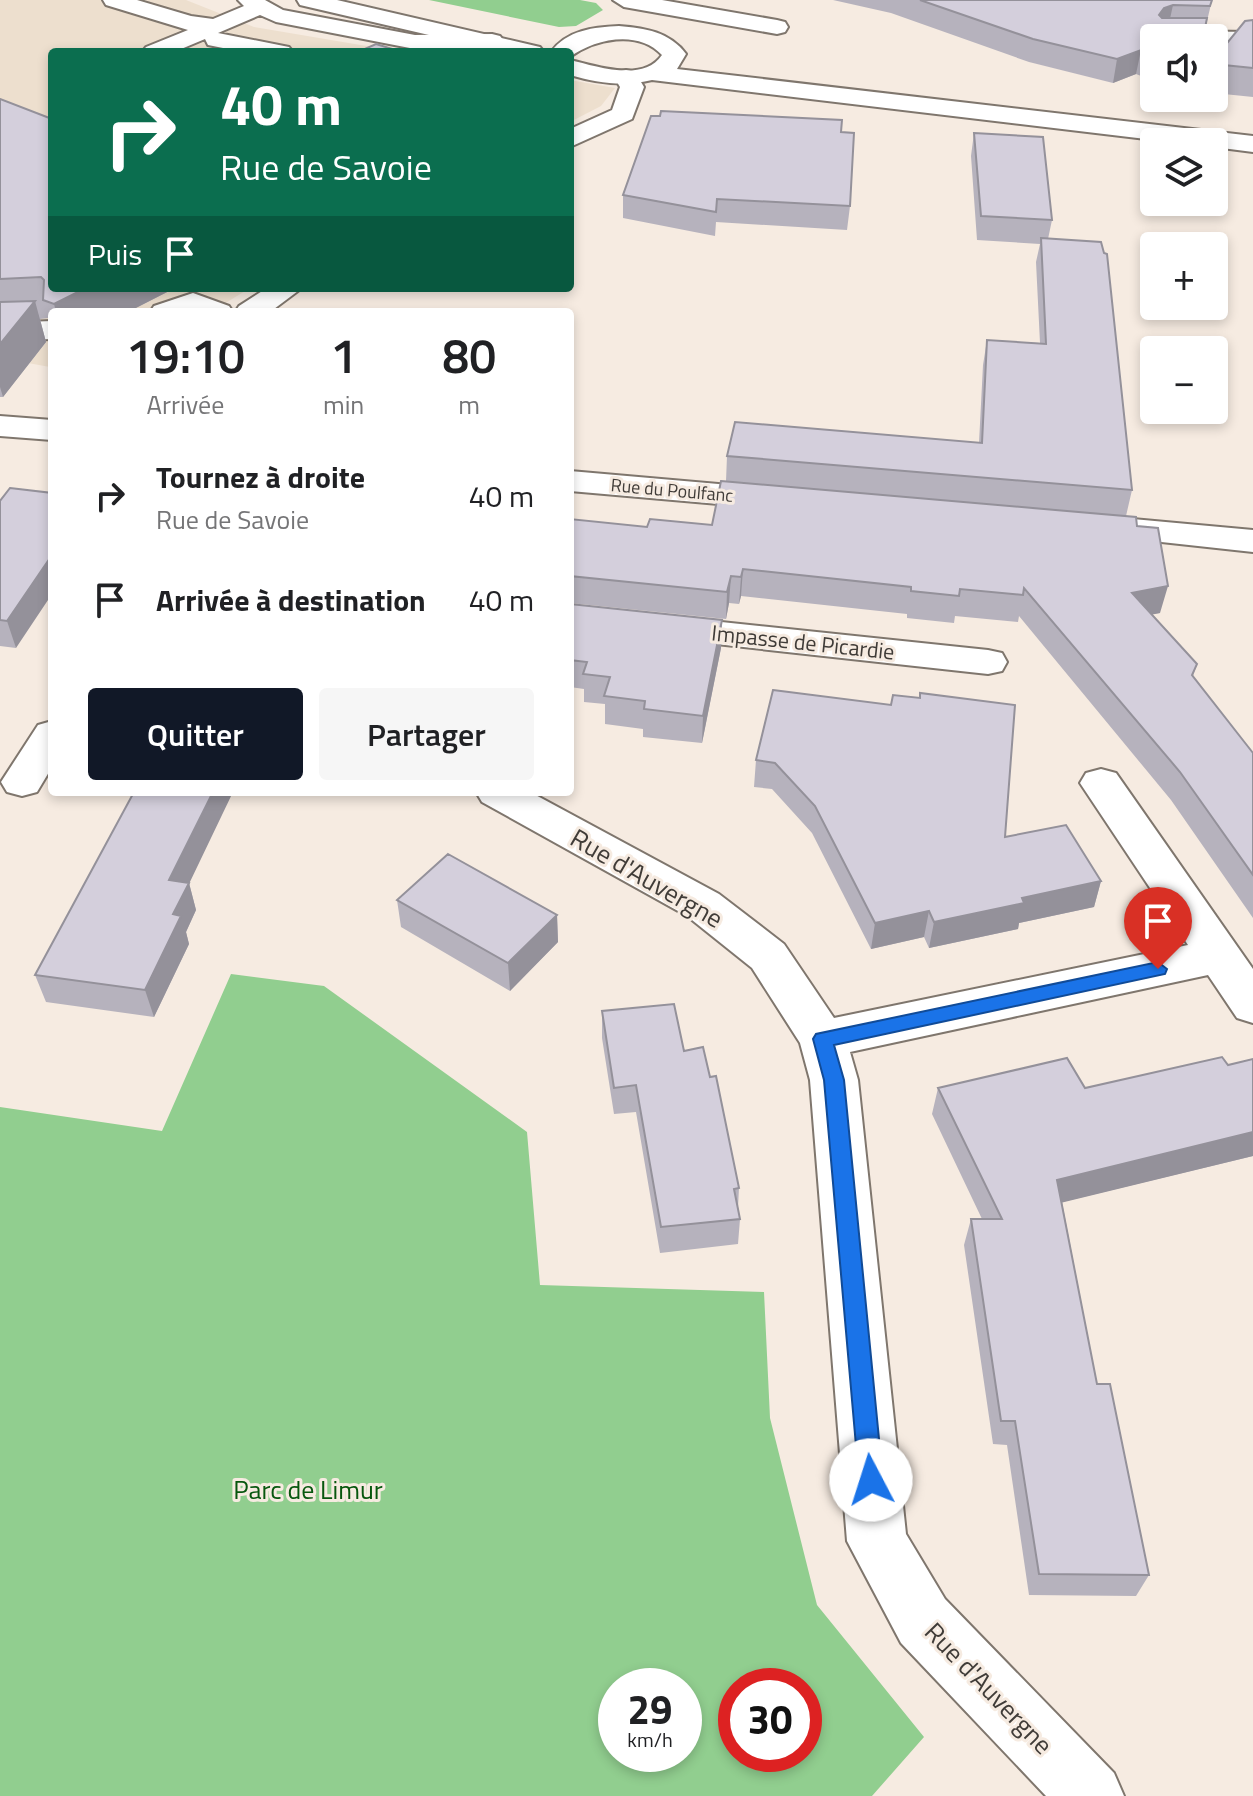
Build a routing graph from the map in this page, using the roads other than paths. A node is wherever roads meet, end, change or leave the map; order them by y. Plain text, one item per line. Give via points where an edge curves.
1 (114, 0) edge
2 (308, 0) edge
3 (385, 0) edge
4 (624, 0) edge
5 (255, 4) edge
6 (657, 7) junction
7 (777, 27) dead end
8 (215, 33) junction
9 (629, 33) junction
10 (1228, 39) edge
11 (1253, 39) edge
12 (492, 41) junction
13 (570, 46) edge
14 (404, 47) edge
15 (167, 48) edge
16 (267, 48) edge
17 (517, 48) edge
18 (674, 54) junction
19 (574, 68) edge
20 (651, 73) junction
21 (626, 77) junction
22 (1055, 122) junction
23 (574, 137) edge
24 (1253, 144) edge
25 (281, 292) edge
26 (176, 308) edge
27 (208, 308) edge
28 (256, 308) edge
29 (48, 330) edge
30 (0, 332) edge
31 (0, 426) edge
32 (48, 430) edge
33 (574, 481) edge
34 (808, 502) edge
35 (1062, 524) edge
36 (1253, 541) edge
37 (574, 617) edge
38 (988, 662) dead end
39 (48, 740) edge
40 (22, 782) dead end
41 (1101, 783) dead end
42 (504, 796) edge
43 (1219, 956) junction
44 (1253, 1005) edge
45 (823, 1039) junction
46 (1091, 1796) edge

1 - 8 street
2 - 12 street
3 - 13 street
4 - 6 street
5 - 8 street
5 - 14 street via 276,15
6 - 7 street
6 - 9 street
8 - 15 street
8 - 16 street
9 - 13 street via 601,34
9 - 18 street via 660,41
10 - 11 street
12 - 14 street
12 - 17 street
18 - 20 street via 672,62
18 - 22 street
19 - 21 street
20 - 21 street
20 - 22 street
21 - 23 street via 632,87 623,114
22 - 24 street
25 - 28 street
26 - 27 street via 193,302
29 - 30 street
31 - 32 street
33 - 34 street, Rue du Poulfanc
35 - 36 street
37 - 38 street, Impasse de Picardie
39 - 40 street
41 - 43 street
42 - 45 street, Rue d'Auvergne via 703,905 768,956
43 - 44 street
43 - 45 street
45 - 46 street, Rue d'Auvergne via 834,1080 877,1541 923,1621

